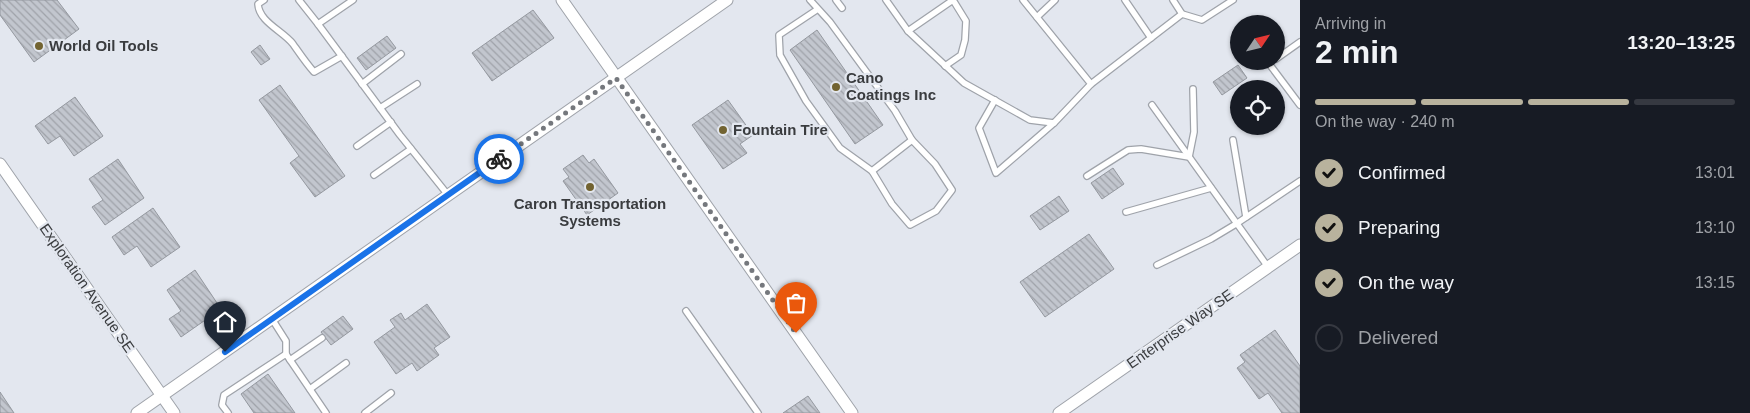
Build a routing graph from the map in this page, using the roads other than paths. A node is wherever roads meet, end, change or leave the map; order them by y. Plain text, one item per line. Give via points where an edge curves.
1 (264, 0) edge
2 (299, 0) edge
3 (352, 0) edge
4 (562, 0) edge
5 (727, 0) edge
6 (810, 0) edge
7 (836, 0) edge
8 (886, 0) edge
9 (953, 0) edge
10 (1023, 0) edge
11 (1055, 0) edge
12 (1125, 0) edge
13 (1173, 0) edge
14 (1233, 0) edge
15 (842, 8) dead end
16 (818, 9) junction
17 (1182, 14) junction
18 (1037, 17) junction
19 (318, 24) junction
20 (908, 31) junction
21 (1151, 38) junction
22 (1300, 42) edge
23 (1285, 53) edge
24 (401, 54) dead end
25 (342, 56) junction
26 (944, 66) junction
27 (1276, 70) edge
28 (616, 78) junction
29 (362, 84) junction
30 (417, 84) dead end
31 (1091, 84) junction
32 (1193, 89) dead end
33 (995, 100) junction
34 (1152, 105) dead end
35 (1300, 105) edge
36 (380, 108) junction
37 (391, 122) junction
38 (1054, 123) junction
39 (912, 140) junction
40 (1233, 140) dead end
41 (357, 146) dead end
42 (411, 148) junction
43 (1189, 157) junction
44 (0, 164) edge
45 (872, 171) junction
46 (374, 175) dead end
47 (1087, 176) dead end
48 (1300, 180) edge
49 (1210, 188) junction
50 (448, 195) junction
51 (1126, 212) dead end
52 (1246, 217) junction
53 (1236, 224) junction
54 (1300, 245) edge
55 (1157, 266) dead end
56 (1268, 267) junction
57 (686, 311) dead end
58 (272, 319) junction
59 (322, 338) dead end
60 (286, 354) junction
61 (290, 360) junction
62 (346, 363) dead end
63 (310, 389) junction
64 (391, 393) dead end
65 (162, 396) junction
66 (137, 413) edge
67 (174, 413) edge
68 (228, 413) edge
69 (326, 413) edge
70 (364, 413) edge
71 (758, 413) edge
72 (852, 413) edge
73 (1059, 413) edge

1 - 25 lane via 258,4 258,10 292,42 314,72
2 - 19 lane
3 - 19 lane
4 - 28 street
5 - 28 street
6 - 16 lane
7 - 15 lane
8 - 20 lane
9 - 20 lane
9 - 26 lane via 966,21 965,40 961,55
10 - 18 lane
11 - 18 lane
12 - 21 lane
13 - 17 lane
14 - 17 lane via 1202,20
16 - 39 lane via 896,111
16 - 45 lane via 779,35 780,55 806,101 840,148
17 - 21 lane
18 - 31 lane
19 - 25 lane
20 - 26 lane
21 - 31 lane
22 - 23 lane
24 - 29 lane
25 - 29 lane
26 - 33 lane via 964,83
27 - 35 lane
28 - 50 street
28 - 72 street
29 - 36 lane
30 - 36 lane
31 - 38 lane
32 - 43 lane via 1194,132
33 - 38 lane via 1030,120
33 - 38 lane via 979,128 996,173
34 - 43 lane
36 - 37 lane
37 - 41 lane
37 - 42 lane
39 - 45 lane
39 - 45 lane via 935,164 952,190 936,211 910,224 892,204
40 - 52 lane
42 - 46 lane
42 - 50 lane
43 - 47 lane via 1128,150
43 - 49 lane
44 - 65 street, Exploration Avenue SE
48 - 52 lane
49 - 51 lane
49 - 53 lane
50 - 58 street
52 - 53 lane
53 - 55 lane
53 - 56 lane
54 - 56 street, Enterprise Way SE
56 - 73 street, Enterprise Way SE
57 - 71 lane
58 - 60 lane via 286,341
58 - 65 street
59 - 61 lane
60 - 61 lane
60 - 68 lane via 224,395 222,404
61 - 63 lane
62 - 63 lane
63 - 69 lane
64 - 70 lane
65 - 66 street
65 - 67 street, Exploration Avenue SE

